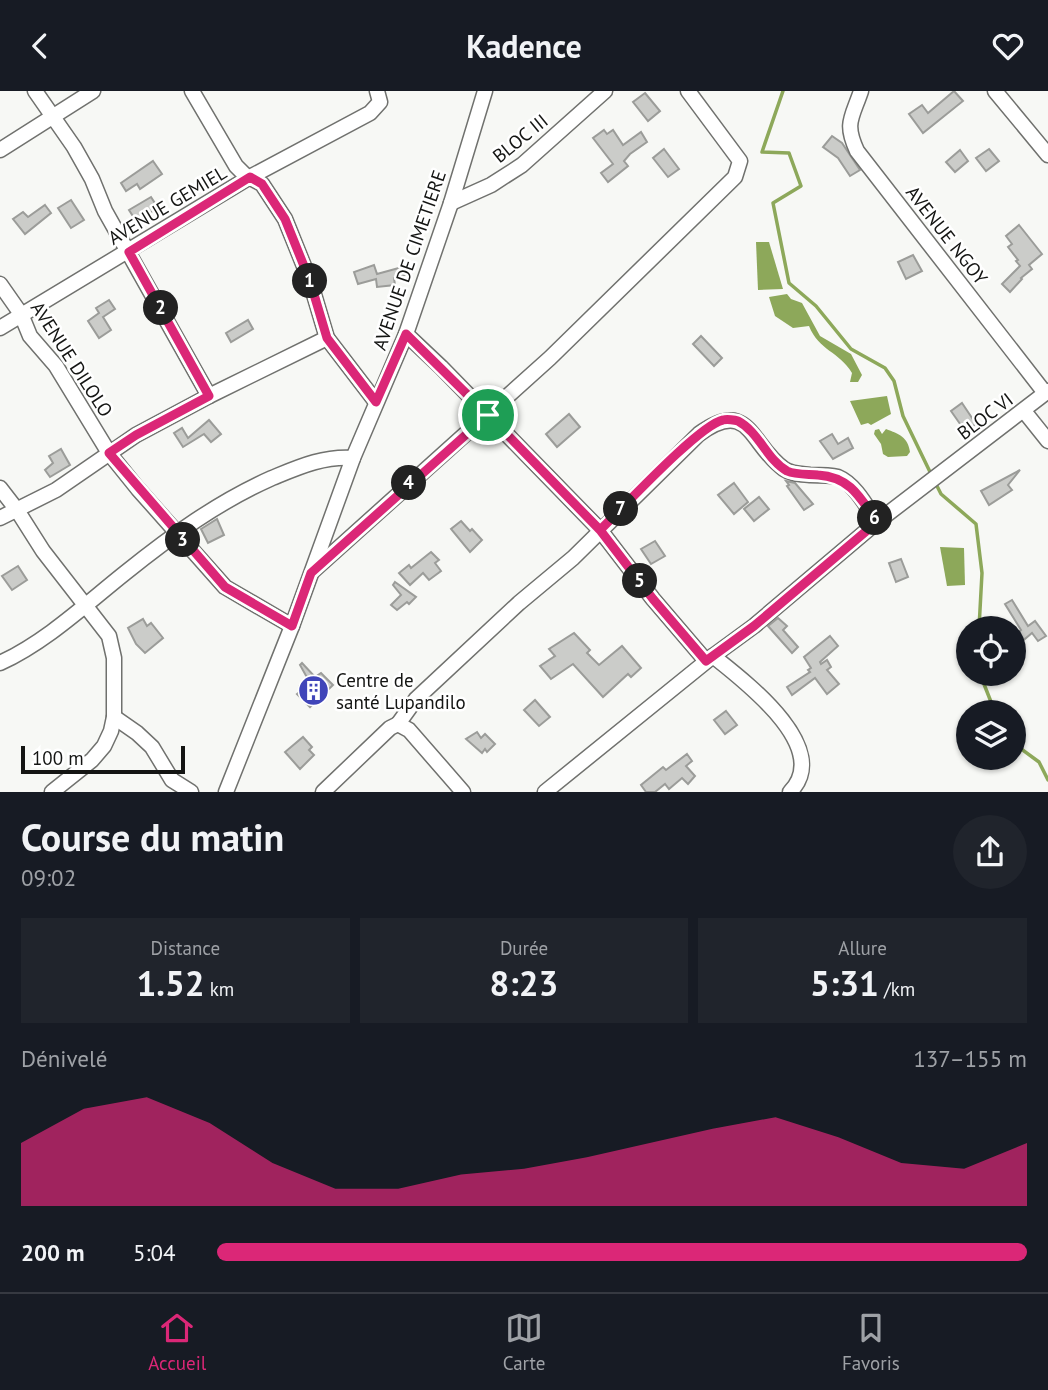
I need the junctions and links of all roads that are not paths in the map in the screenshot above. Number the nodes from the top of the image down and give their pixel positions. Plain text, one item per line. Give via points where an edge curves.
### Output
1 (35, 91) edge
2 (93, 91) edge
3 (192, 91) edge
4 (377, 91) edge
5 (485, 91) edge
6 (605, 91) edge
7 (688, 91) edge
8 (861, 91) edge
9 (995, 91) edge
10 (52, 118) junction
11 (0, 151) edge
12 (1048, 155) edge
13 (250, 177) junction
14 (451, 204) junction
15 (129, 252) junction
16 (0, 284) edge
17 (20, 314) junction
18 (0, 328) edge
19 (406, 334) junction
20 (327, 338) junction
21 (1047, 392) edge
22 (209, 396) junction
23 (376, 402) junction
24 (1024, 411) junction
25 (488, 415) junction
26 (1048, 441) edge
27 (109, 453) junction
28 (353, 458) junction
29 (0, 488) edge
30 (17, 510) junction
31 (0, 517) edge
32 (877, 522) junction
33 (600, 530) junction
34 (177, 533) junction
35 (311, 573) junction
36 (84, 607) junction
37 (292, 626) junction
38 (709, 658) junction
39 (0, 663) edge
40 (114, 717) junction
41 (398, 724) junction
42 (52, 792) edge
43 (191, 792) edge
44 (226, 792) edge
45 (323, 792) edge
46 (463, 792) edge
47 (545, 792) edge
48 (790, 792) edge

1 - 10 street
2 - 10 street
3 - 13 street via 236,166
4 - 13 street, AVENUE GEMIEL via 380,102 370,113
5 - 14 street, AVENUE DE CIMETIERE
6 - 14 street, BLOC III via 522,165
7 - 25 street via 740,161 735,177
8 - 21 street, AVENUE NGOY via 849,134 857,151
9 - 12 street
10 - 11 street
10 - 15 street via 74,147
13 - 15 street, AVENUE GEMIEL
13 - 20 street via 262,184 285,219
14 - 19 street, AVENUE DE CIMETIERE
15 - 17 street, AVENUE GEMIEL
15 - 22 street
16 - 17 street, AVENUE DILOLO
17 - 18 street, AVENUE GEMIEL
17 - 27 street, AVENUE DILOLO via 27,332 56,366
19 - 23 street, AVENUE DE CIMETIERE
19 - 25 street
20 - 22 street
20 - 23 street
21 - 24 street, BLOC VI
22 - 27 street
23 - 28 street, AVENUE DE CIMETIERE
24 - 26 street
24 - 32 street, BLOC VI
25 - 33 street
25 - 35 street
27 - 30 street via 56,490
27 - 34 street, AVENUE DILOLO
28 - 34 street via 301,465 244,491
28 - 35 street, AVENUE DE CIMETIERE
29 - 30 street
30 - 31 street
30 - 36 street
32 - 33 street via 863,500 838,477 791,473 737,420 723,420 699,434
32 - 38 street, BLOC VI
33 - 38 street via 653,599
33 - 41 street via 416,699
34 - 36 street
34 - 37 street, AVENUE DILOLO via 225,587
35 - 37 street, AVENUE DE CIMETIERE
36 - 39 street
36 - 40 street via 109,636 114,658
37 - 44 street, AVENUE DE CIMETIERE
38 - 47 street, BLOC VI
38 - 48 street via 765,699 796,740 802,763 799,783
40 - 42 street via 104,745 92,760
40 - 43 street via 138,733 172,780
41 - 45 street
41 - 46 street via 409,730

